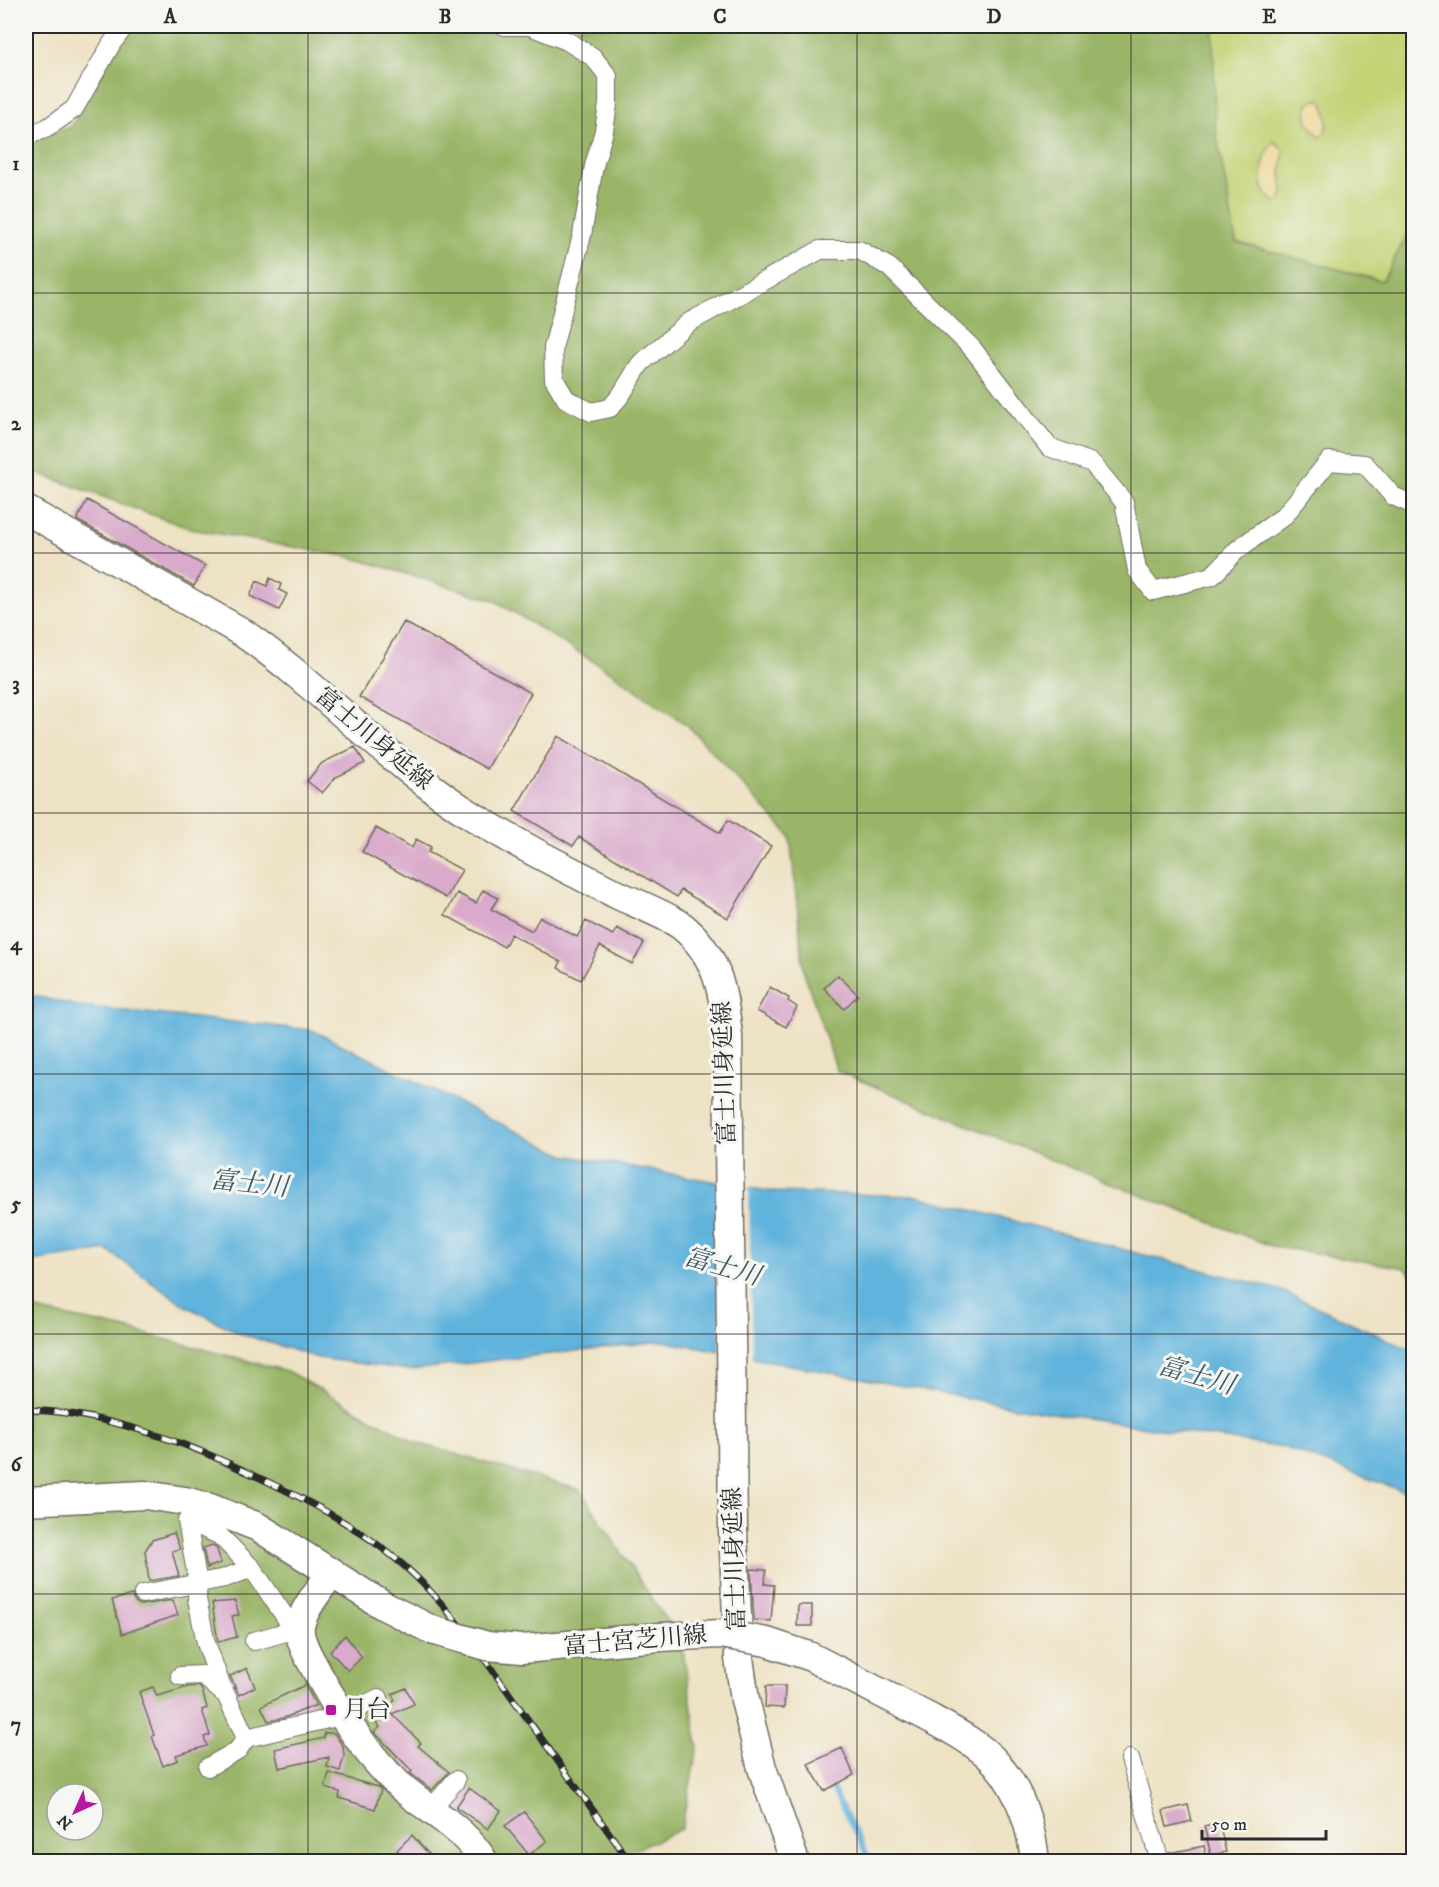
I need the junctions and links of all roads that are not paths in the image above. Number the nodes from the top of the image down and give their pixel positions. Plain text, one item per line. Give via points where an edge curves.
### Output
1 (125, 26) edge
2 (504, 26) edge
3 (26, 136) edge
4 (1413, 505) edge
5 (26, 510) edge
6 (26, 1501) edge
7 (252, 1568) junction
8 (332, 1572) junction
9 (198, 1584) junction
10 (143, 1594) dead end
11 (300, 1628) junction
12 (255, 1641) dead end
13 (180, 1676) dead end
14 (227, 1696) junction
15 (379, 1698) dead end
16 (341, 1716) junction
17 (246, 1738) junction
18 (1130, 1759) dead end
19 (208, 1767) dead end
20 (456, 1780) dead end
21 (431, 1809) junction
22 (484, 1862) edge
23 (795, 1862) edge
24 (1035, 1862) edge
25 (1160, 1862) edge

1 - 3 street via 74,109 47,128
2 - 4 street via 530,26 567,41 594,57 608,76 604,131 553,348 554,379 566,399 591,412 610,408 640,364 688,323 820,250 859,250 889,267 972,348 1049,447 1092,463 1124,502 1137,570 1153,591 1212,576 1238,549 1284,516 1329,461 1365,464 1393,496
5 - 23 main road, 富士川身延線 via 271,652 429,786 474,817 559,865 681,926 715,968 725,999 728,1036 733,1532 739,1658 762,1768
6 - 8 main road, 富士宮芝川線 via 145,1495 185,1502 258,1527
7 - 9 street
7 - 9 street via 219,1535 187,1521
7 - 11 street via 288,1621
8 - 11 main road via 309,1605
8 - 24 main road, 富士宮芝川線, bridge via 384,1606 432,1630 487,1646 522,1649 721,1634 767,1642 809,1656 960,1734 996,1763 1020,1800 1033,1838
9 - 10 street
9 - 14 street via 197,1599 206,1643
11 - 12 street
11 - 16 main road via 305,1650
13 - 14 street via 202,1675
14 - 17 street
15 - 16 street
16 - 17 street
16 - 21 main road via 377,1762
17 - 19 street via 238,1750
18 - 25 street
20 - 21 street
21 - 22 main road via 465,1835

